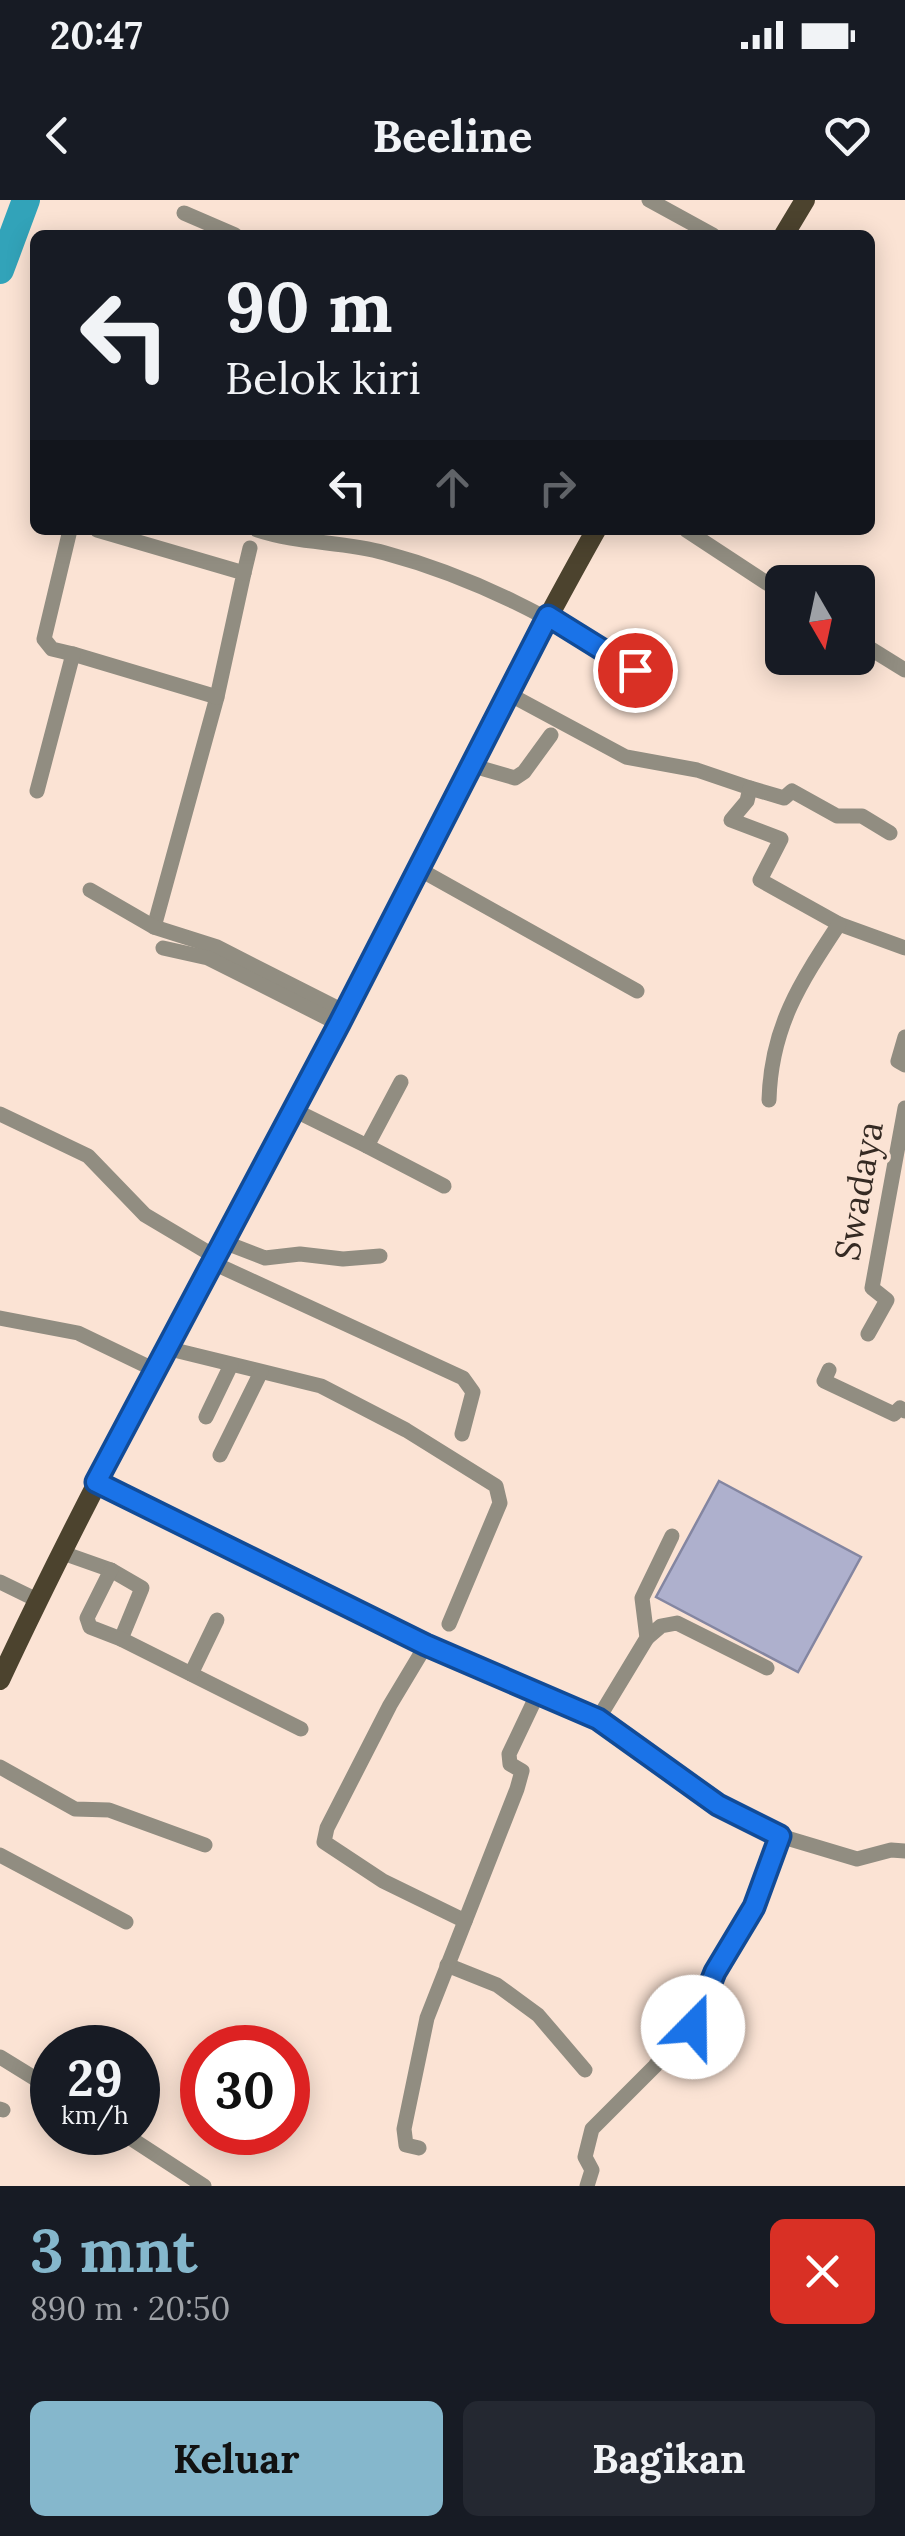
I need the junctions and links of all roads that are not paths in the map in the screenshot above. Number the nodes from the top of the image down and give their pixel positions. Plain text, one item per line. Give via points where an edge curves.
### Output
1 (649, 200) edge
2 (806, 200) edge
3 (184, 213) dead end
4 (224, 230) edge
5 (703, 230) edge
6 (787, 230) edge
7 (69, 535) edge
8 (114, 535) edge
9 (274, 535) edge
10 (593, 535) edge
11 (694, 535) edge
12 (250, 548) dead end
13 (244, 573) junction
14 (765, 582) edge
15 (548, 616) junction
16 (875, 651) edge
17 (73, 654) junction
18 (635, 670) dead end
19 (905, 670) edge
20 (507, 693) junction
21 (216, 697) junction
22 (551, 735) dead end
23 (470, 764) junction
24 (750, 788) junction
25 (38, 791) dead end
26 (890, 833) dead end
27 (416, 868) junction
28 (90, 890) dead end
29 (839, 924) junction
30 (154, 927) junction
31 (164, 948) dead end
32 (905, 948) edge
33 (637, 991) dead end
34 (342, 1018) junction
35 (905, 1037) edge
36 (905, 1066) edge
37 (401, 1082) dead end
38 (769, 1100) dead end
39 (905, 1108) edge
40 (294, 1110) junction
41 (0, 1114) edge
42 (367, 1146) junction
43 (902, 1148) edge
44 (444, 1186) dead end
45 (215, 1253) junction
46 (380, 1256) dead end
47 (0, 1318) edge
48 (868, 1334) dead end
49 (166, 1348) junction
50 (230, 1365) junction
51 (155, 1370) junction
52 (830, 1370) dead end
53 (261, 1372) junction
54 (905, 1411) edge
55 (206, 1417) dead end
56 (462, 1434) dead end
57 (220, 1454) dead end
58 (96, 1482) junction
59 (672, 1536) dead end
60 (60, 1552) junction
61 (110, 1570) junction
62 (0, 1582) edge
63 (37, 1600) junction
64 (217, 1620) dead end
65 (449, 1624) dead end
66 (121, 1638) junction
67 (647, 1638) junction
68 (426, 1645) junction
69 (768, 1668) dead end
70 (191, 1674) junction
71 (0, 1680) edge
72 (538, 1693) junction
73 (598, 1719) junction
74 (300, 1729) dead end
75 (0, 1766) edge
76 (780, 1836) junction
77 (204, 1845) dead end
78 (905, 1851) edge
79 (0, 1855) edge
80 (465, 1921) junction
81 (126, 1922) dead end
82 (447, 1965) junction
83 (0, 2058) edge
84 (585, 2070) dead end
85 (30, 2076) edge
86 (418, 2148) dead end
87 (156, 2155) edge
88 (204, 2186) edge
89 (587, 2186) edge

1 - 5 street
2 - 6 main road
3 - 4 street
7 - 17 street via 44,639 52,649
8 - 13 street
9 - 15 street via 385,552 483,585
10 - 15 main road
11 - 14 street
12 - 13 street
13 - 21 street
15 - 18 street
15 - 20 main road
16 - 19 street
17 - 21 street
17 - 25 street
20 - 23 main road
20 - 24 street via 626,756
21 - 30 street
22 - 23 street via 515,778
23 - 27 main road
24 - 26 street via 784,798 792,791 837,816 862,816
24 - 29 street via 732,820 781,839 760,880
27 - 33 street
27 - 34 main road
28 - 30 street
29 - 32 street
29 - 38 street via 794,991 770,1066
30 - 34 street via 217,947
31 - 34 street via 208,958
34 - 40 main road
35 - 36 street via 898,1061
37 - 42 street
39 - 43 street, Swadaya
40 - 42 street
40 - 45 main road
41 - 45 street via 88,1156 144,1215
42 - 44 street
43 - 48 street, Swadaya via 872,1288 887,1300
45 - 46 street
45 - 49 main road
45 - 56 street via 463,1378 473,1392
47 - 51 street via 78,1333
49 - 50 street
49 - 51 main road
50 - 53 street
50 - 55 street
51 - 58 main road
52 - 54 street via 824,1381 894,1414
53 - 57 street
53 - 65 street via 336,1393 499,1490 498,1508
58 - 60 main road
58 - 68 street
59 - 67 street via 642,1598
60 - 61 street
60 - 63 main road
61 - 66 street via 143,1591
61 - 66 street via 87,1621
62 - 63 street
63 - 71 main road
64 - 70 street
66 - 70 street
67 - 69 street via 677,1623
67 - 73 street
68 - 72 street
68 - 80 street via 324,1842 383,1882
70 - 74 street
72 - 73 street
72 - 80 street via 509,1754 522,1774
73 - 76 street via 718,1805
75 - 77 street via 75,1809 109,1810
76 - 78 street via 857,1859
76 - 89 street via 754,1907 715,1972 693,2027 592,2129 584,2157 592,2170
79 - 81 street
80 - 82 street
82 - 84 street via 497,1986 538,2015
82 - 86 street via 406,2108 406,2145
83 - 85 street
87 - 88 street

